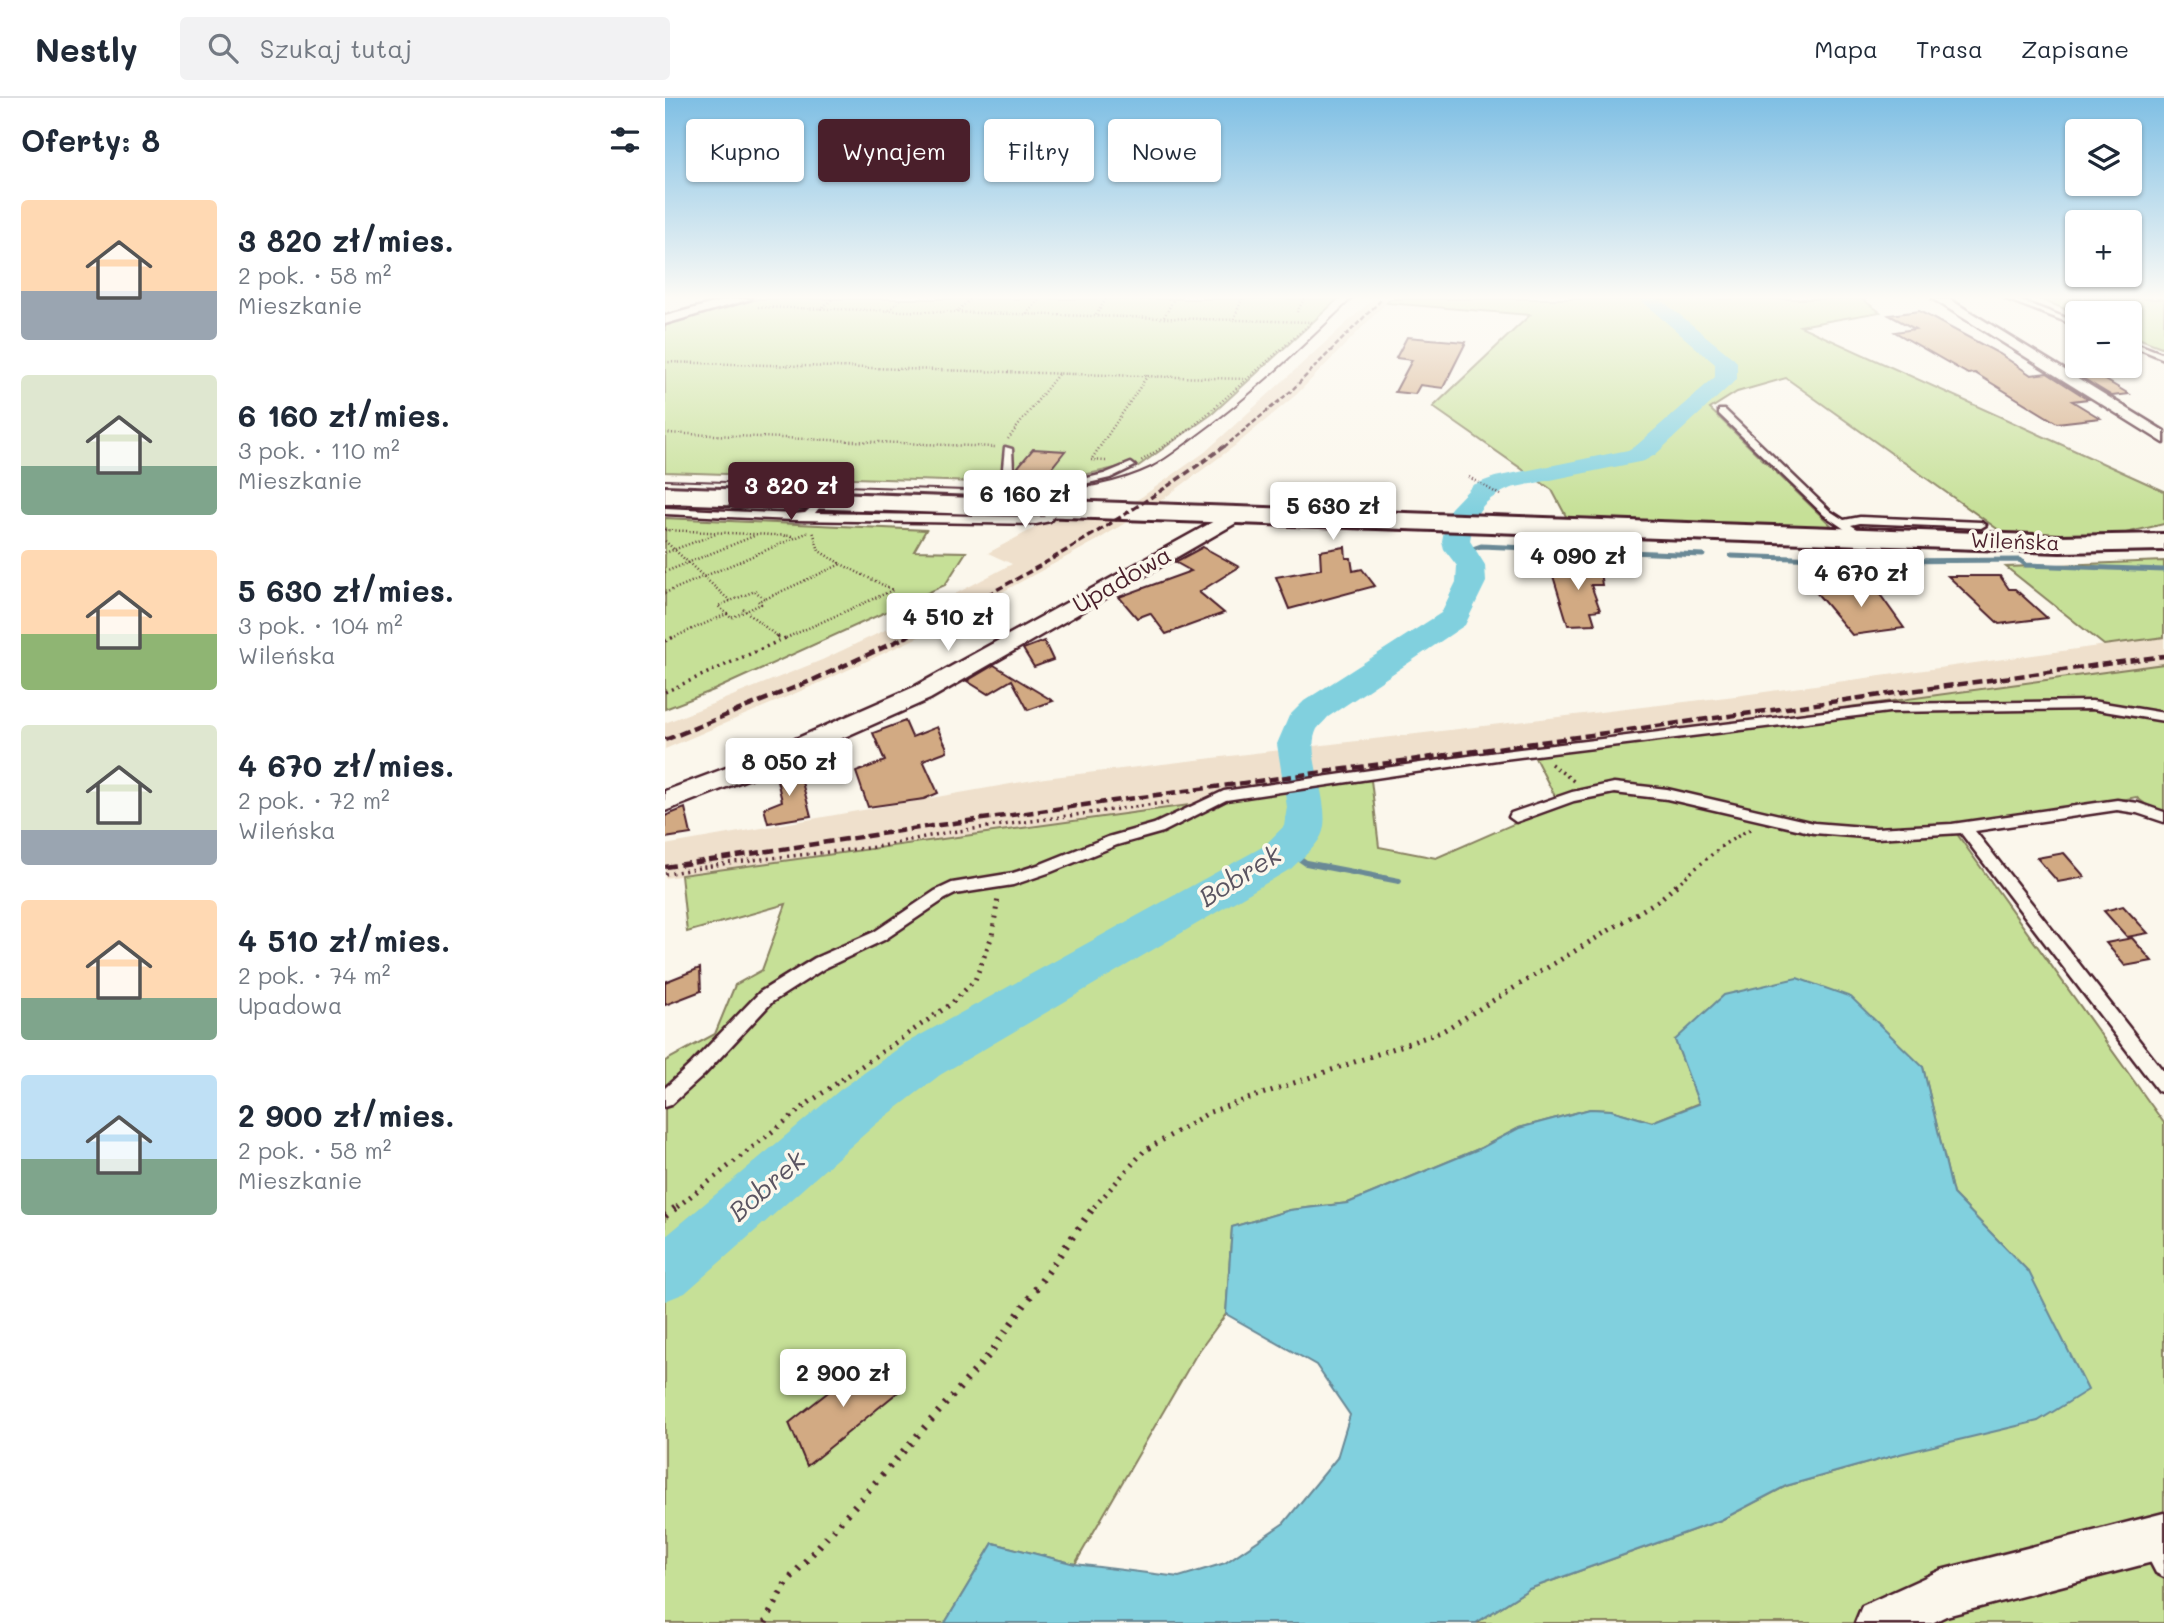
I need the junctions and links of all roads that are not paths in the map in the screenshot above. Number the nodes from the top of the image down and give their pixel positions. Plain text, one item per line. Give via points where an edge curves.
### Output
1 (2053, 370) edge
2 (1722, 412) dead end
3 (2164, 439) edge
4 (1008, 449) road end
5 (1133, 465) road end
6 (665, 495) edge
7 (1063, 496) junction
8 (818, 510) junction
9 (665, 511) edge
10 (1236, 515) junction
11 (1982, 525) dead end
12 (1851, 530) junction
13 (2164, 542) edge
14 (2164, 717) edge
15 (665, 801) edge
16 (1516, 817) dead end
17 (2164, 817) edge
18 (1964, 827) junction
19 (2164, 1085) edge
20 (665, 1099) edge
21 (2160, 1547) edge
22 (1879, 1623) edge

1 - 3 street
2 - 12 lane via 1827,513
4 - 7 lane via 1010,472 1066,480
5 - 7 lane
6 - 8 street, Wileńska
7 - 8 street, Wileńska
7 - 10 street, Wileńska
8 - 9 lane
10 - 12 street, Wileńska
10 - 15 street, Upadowa via 922,693 772,760
11 - 12 lane via 1860,520
12 - 13 street, Wileńska via 2060,544
14 - 20 lane via 2092,705 1889,708 1539,750 1224,796 1158,828 1013,879 952,888 879,936 820,962 766,997
16 - 18 lane via 1614,788 1643,789 1814,828 1876,834
17 - 18 lane via 2117,805
18 - 19 lane
21 - 22 street via 1941,1594

